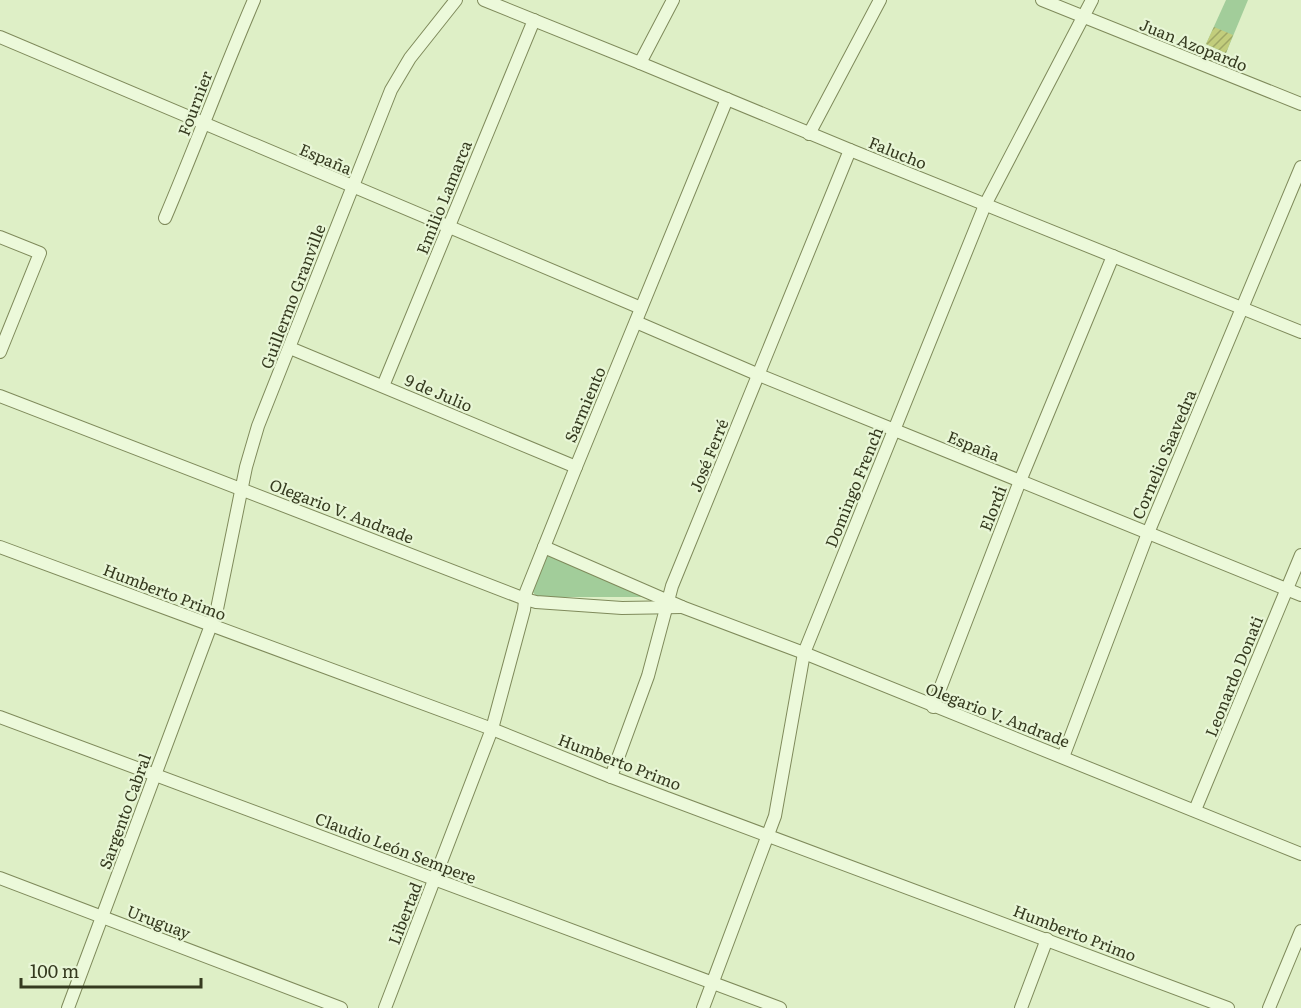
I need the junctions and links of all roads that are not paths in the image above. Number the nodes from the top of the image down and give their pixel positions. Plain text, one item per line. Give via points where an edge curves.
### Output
1 (254, 0) edge
2 (456, 0) edge
3 (484, 0) edge
4 (673, 0) edge
5 (880, 0) edge
6 (1042, 0) edge
7 (1092, 0) edge
8 (1084, 17) junction
9 (534, 20) junction
10 (0, 37) edge
11 (640, 63) junction
12 (727, 99) junction
13 (1301, 104) edge
14 (205, 124) junction
15 (809, 134) junction
16 (850, 150) junction
17 (1301, 167) edge
18 (353, 187) junction
19 (985, 204) junction
20 (165, 218) dead end
21 (448, 226) junction
22 (0, 237) edge
23 (1113, 255) junction
24 (1243, 307) junction
25 (640, 308) junction
26 (636, 322) junction
27 (1301, 332) edge
28 (290, 348) junction
29 (0, 352) edge
30 (759, 375) junction
31 (384, 386) junction
32 (0, 396) edge
33 (894, 430) junction
34 (576, 467) junction
35 (1020, 481) junction
36 (242, 489) junction
37 (1148, 533) junction
38 (544, 546) junction
39 (0, 547) edge
40 (1301, 555) edge
41 (1287, 589) junction
42 (1301, 595) edge
43 (525, 599) junction
44 (666, 605) junction
45 (212, 626) junction
46 (804, 653) junction
47 (933, 707) junction
48 (0, 717) edge
49 (492, 729) junction
50 (1063, 758) junction
51 (155, 774) junction
52 (611, 777) junction
53 (1196, 810) junction
54 (769, 836) junction
55 (1301, 854) edge
56 (0, 878) edge
57 (435, 879) junction
58 (103, 917) junction
59 (1301, 931) edge
60 (1047, 939) junction
61 (712, 982) junction
62 (68, 1008) edge
63 (340, 1008) edge
64 (385, 1008) edge
65 (703, 1008) edge
66 (780, 1008) edge
67 (1021, 1008) edge
68 (1228, 1008) edge
69 (1269, 1008) edge

1 - 14 street, Fournier
2 - 18 street, Guillermo Granville via 400,73
3 - 9 street, Falucho
4 - 11 street
5 - 15 street
6 - 8 street, Juan Azopardo
7 - 8 street, Domingo French
8 - 13 street, Juan Azopardo
8 - 19 street, Domingo French
9 - 11 street, Falucho
9 - 21 street, Emilio Lamarca
10 - 14 street, España
11 - 12 street, Falucho
12 - 15 street, Falucho
12 - 25 street, Sarmiento
14 - 18 street, España
14 - 20 street, Fournier
15 - 16 street, Falucho
16 - 19 street, Falucho
16 - 30 street, José Ferré
17 - 24 street, Cornelio Saavedra
18 - 21 street, España
18 - 28 street, Guillermo Granville
19 - 23 street, Falucho
19 - 33 street, Domingo French
21 - 25 street, España
21 - 31 street, Emilio Lamarca
22 - 29 street via 40,253
23 - 24 street, Falucho
23 - 35 street, Elordi
24 - 27 street, Falucho
24 - 37 street, Cornelio Saavedra
25 - 26 street, Sarmiento
26 - 30 street, España
26 - 34 street, Sarmiento
28 - 31 street, 9 de Julio
28 - 36 street, Guillermo Granville via 251,447
30 - 33 street, España
30 - 44 street, José Ferré
31 - 34 street, 9 de Julio
32 - 36 street, Olegario V. Andrade
33 - 35 street, España
33 - 46 street, Domingo French
34 - 38 street, Sarmiento
35 - 37 street, España
35 - 47 street, Elordi
36 - 43 street, Olegario V. Andrade
36 - 45 street, Guillermo Granville
37 - 41 street, España
37 - 50 street, Cornelio Saavedra
38 - 43 street, Sarmiento
38 - 44 street, Olegario V. Andrade
39 - 45 street, Humberto Primo
40 - 41 street, Leonardo Donati
41 - 42 street, España
41 - 53 street, Leonardo Donati
43 - 44 street, Olegario V. Andrade via 611,608
43 - 49 street, Sarmiento
44 - 46 street, Olegario V. Andrade
44 - 52 street, José Ferré via 648,676
45 - 49 street, Humberto Primo
45 - 51 street, Sargento Cabral
46 - 47 street, Olegario V. Andrade
46 - 54 street, Domingo French
47 - 50 street, Olegario V. Andrade
48 - 51 street, Claudio León Sempere
49 - 52 street, Humberto Primo
49 - 57 street, Libertad
50 - 53 street, Olegario V. Andrade
51 - 57 street, Claudio León Sempere
51 - 58 street, Sargento Cabral
52 - 54 street, Humberto Primo
53 - 55 street, Olegario V. Andrade
54 - 60 street, Humberto Primo
54 - 61 street, Domingo French
56 - 58 street, Uruguay
57 - 61 street, Claudio León Sempere
57 - 64 street, Libertad
58 - 62 street, Sargento Cabral
58 - 63 street, Uruguay
59 - 69 street
60 - 67 street
60 - 68 street, Humberto Primo
61 - 65 street, Domingo French
61 - 66 street, Claudio León Sempere

